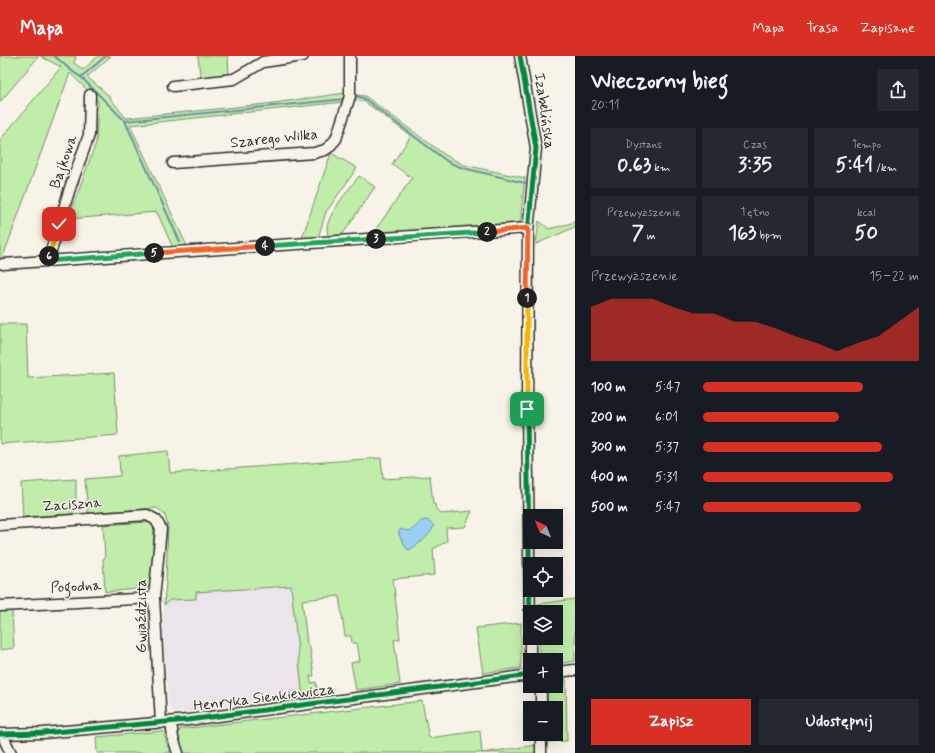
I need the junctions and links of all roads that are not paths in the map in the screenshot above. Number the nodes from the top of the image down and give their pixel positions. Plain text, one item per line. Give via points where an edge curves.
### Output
1 (302, 56) edge
2 (350, 56) edge
3 (520, 56) edge
4 (173, 86) dead end
5 (90, 95) dead end
6 (173, 163) dead end
7 (528, 228) junction
8 (48, 261) junction
9 (3, 264) dead end
10 (147, 515) joint
11 (0, 524) edge
12 (154, 598) junction
13 (530, 605) edge
14 (0, 606) edge
15 (575, 670) edge
16 (563, 671) edge
17 (523, 676) edge
18 (166, 723) junction
19 (2, 734) edge
20 (541, 741) edge
21 (11, 753) edge
22 (178, 753) edge
23 (541, 753) edge

1 - 4 street via 263,62 234,79
2 - 6 street, Szarego Wilka via 350,96 336,139 330,147 314,153
3 - 7 street, Izabelińska via 536,148
5 - 8 street, Bajkowa via 90,135 70,188
7 - 8 street
7 - 13 street, Izabelińska
8 - 9 street
10 - 11 street, Zaciszna
10 - 12 street, Gwiaździsta via 156,520 161,529
12 - 14 street, Pogodna
12 - 18 street, Gwiaździsta
15 - 16 street
17 - 18 street, Henryka Sienkiewicza
18 - 19 street, Henryka Sienkiewicza
18 - 22 street, Gwiaździsta
19 - 21 street
20 - 23 street

